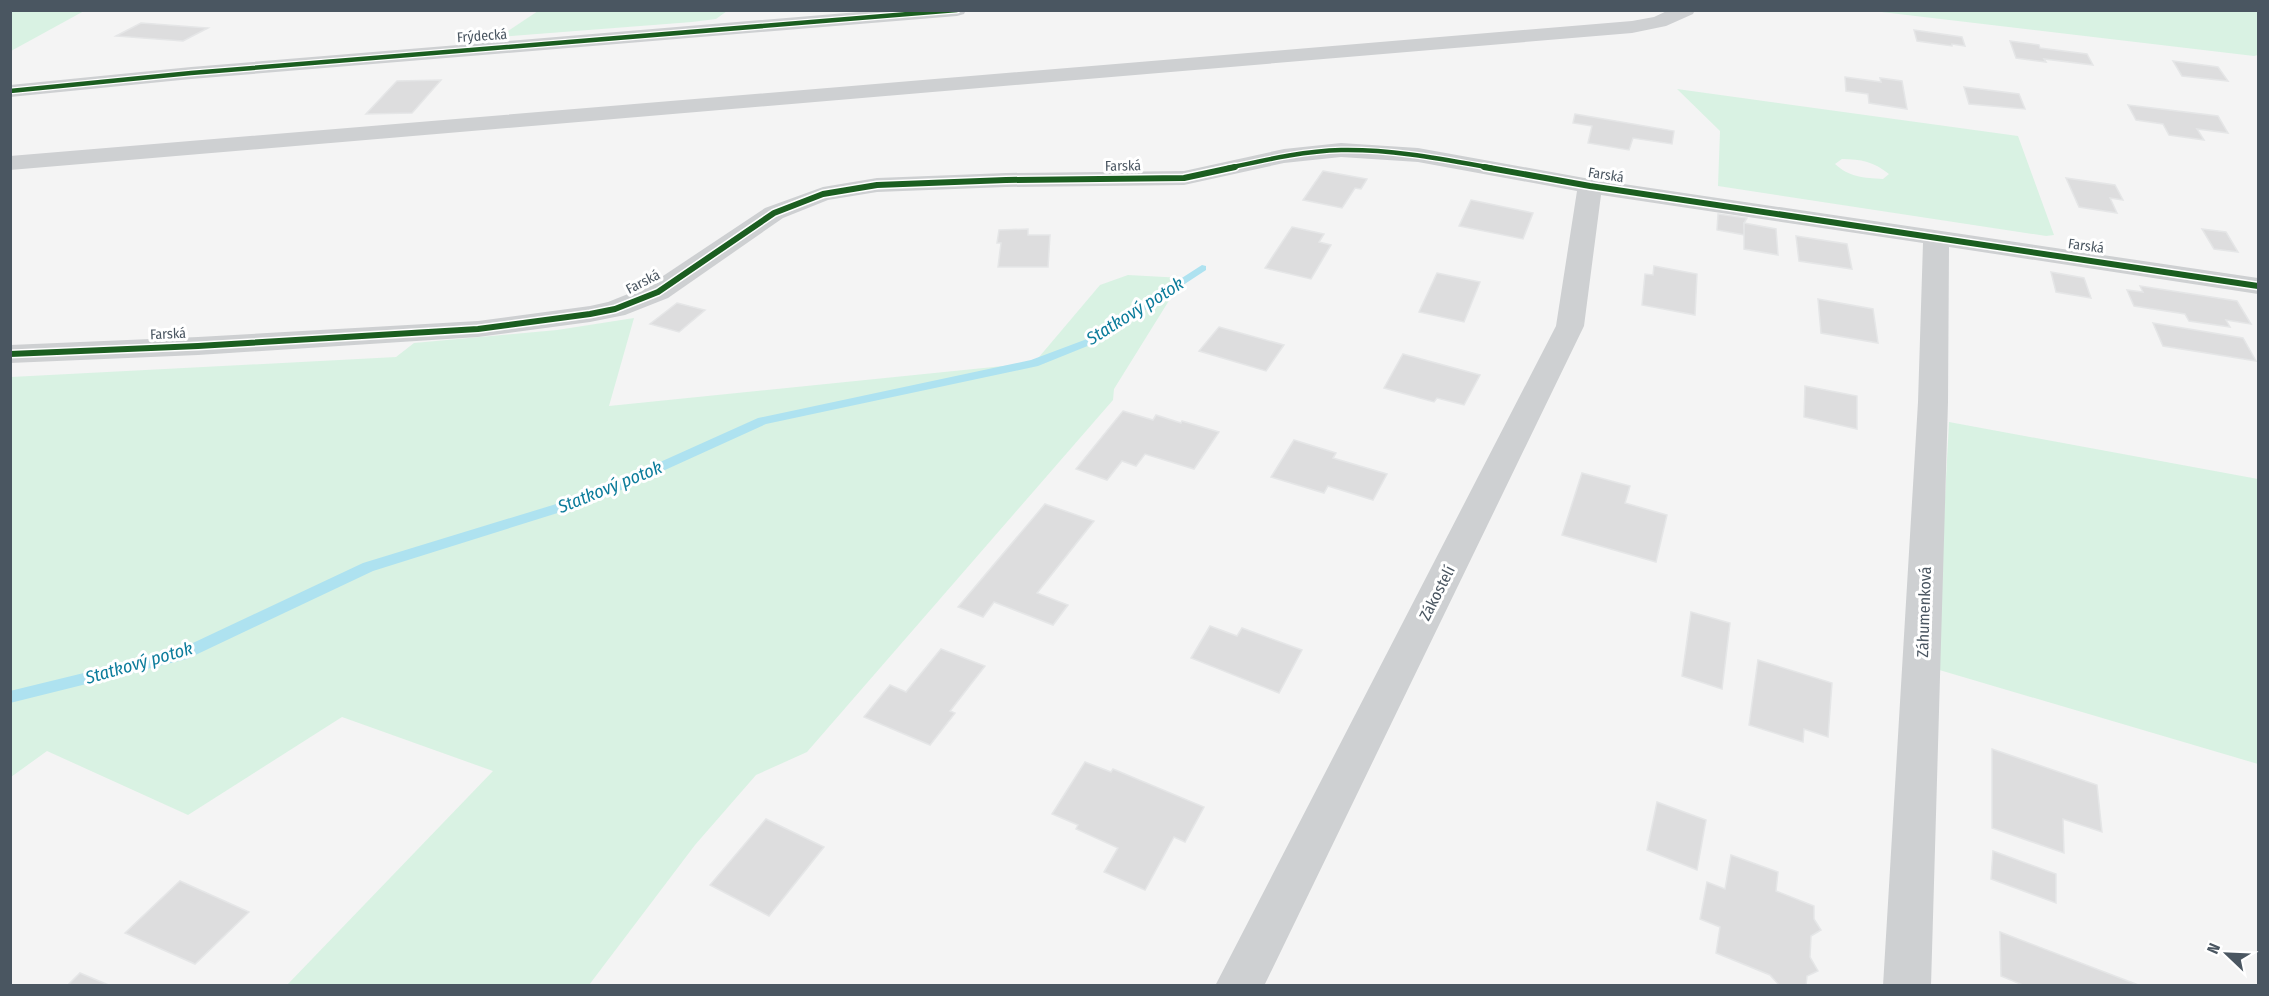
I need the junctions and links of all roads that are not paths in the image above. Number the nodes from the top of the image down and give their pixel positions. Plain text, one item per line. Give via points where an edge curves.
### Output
1 (957, 10) edge
2 (1686, 10) edge
3 (10, 91) edge
4 (10, 163) edge
5 (1590, 186) junction
6 (1936, 238) junction
7 (2259, 286) edge
8 (10, 354) edge
9 (1239, 986) edge
10 (1907, 986) edge

1 - 3 street, Frýdecká
2 - 4 street via 1659,22 1632,27
5 - 6 street, Farská
5 - 8 street, Farská via 1418,155 1365,150 1284,156 1184,178 877,184 790,205 658,292 590,315 478,329
5 - 9 street, Zákostelí via 1570,326
6 - 7 street, Farská
6 - 10 street, Záhumenková via 1933,414

